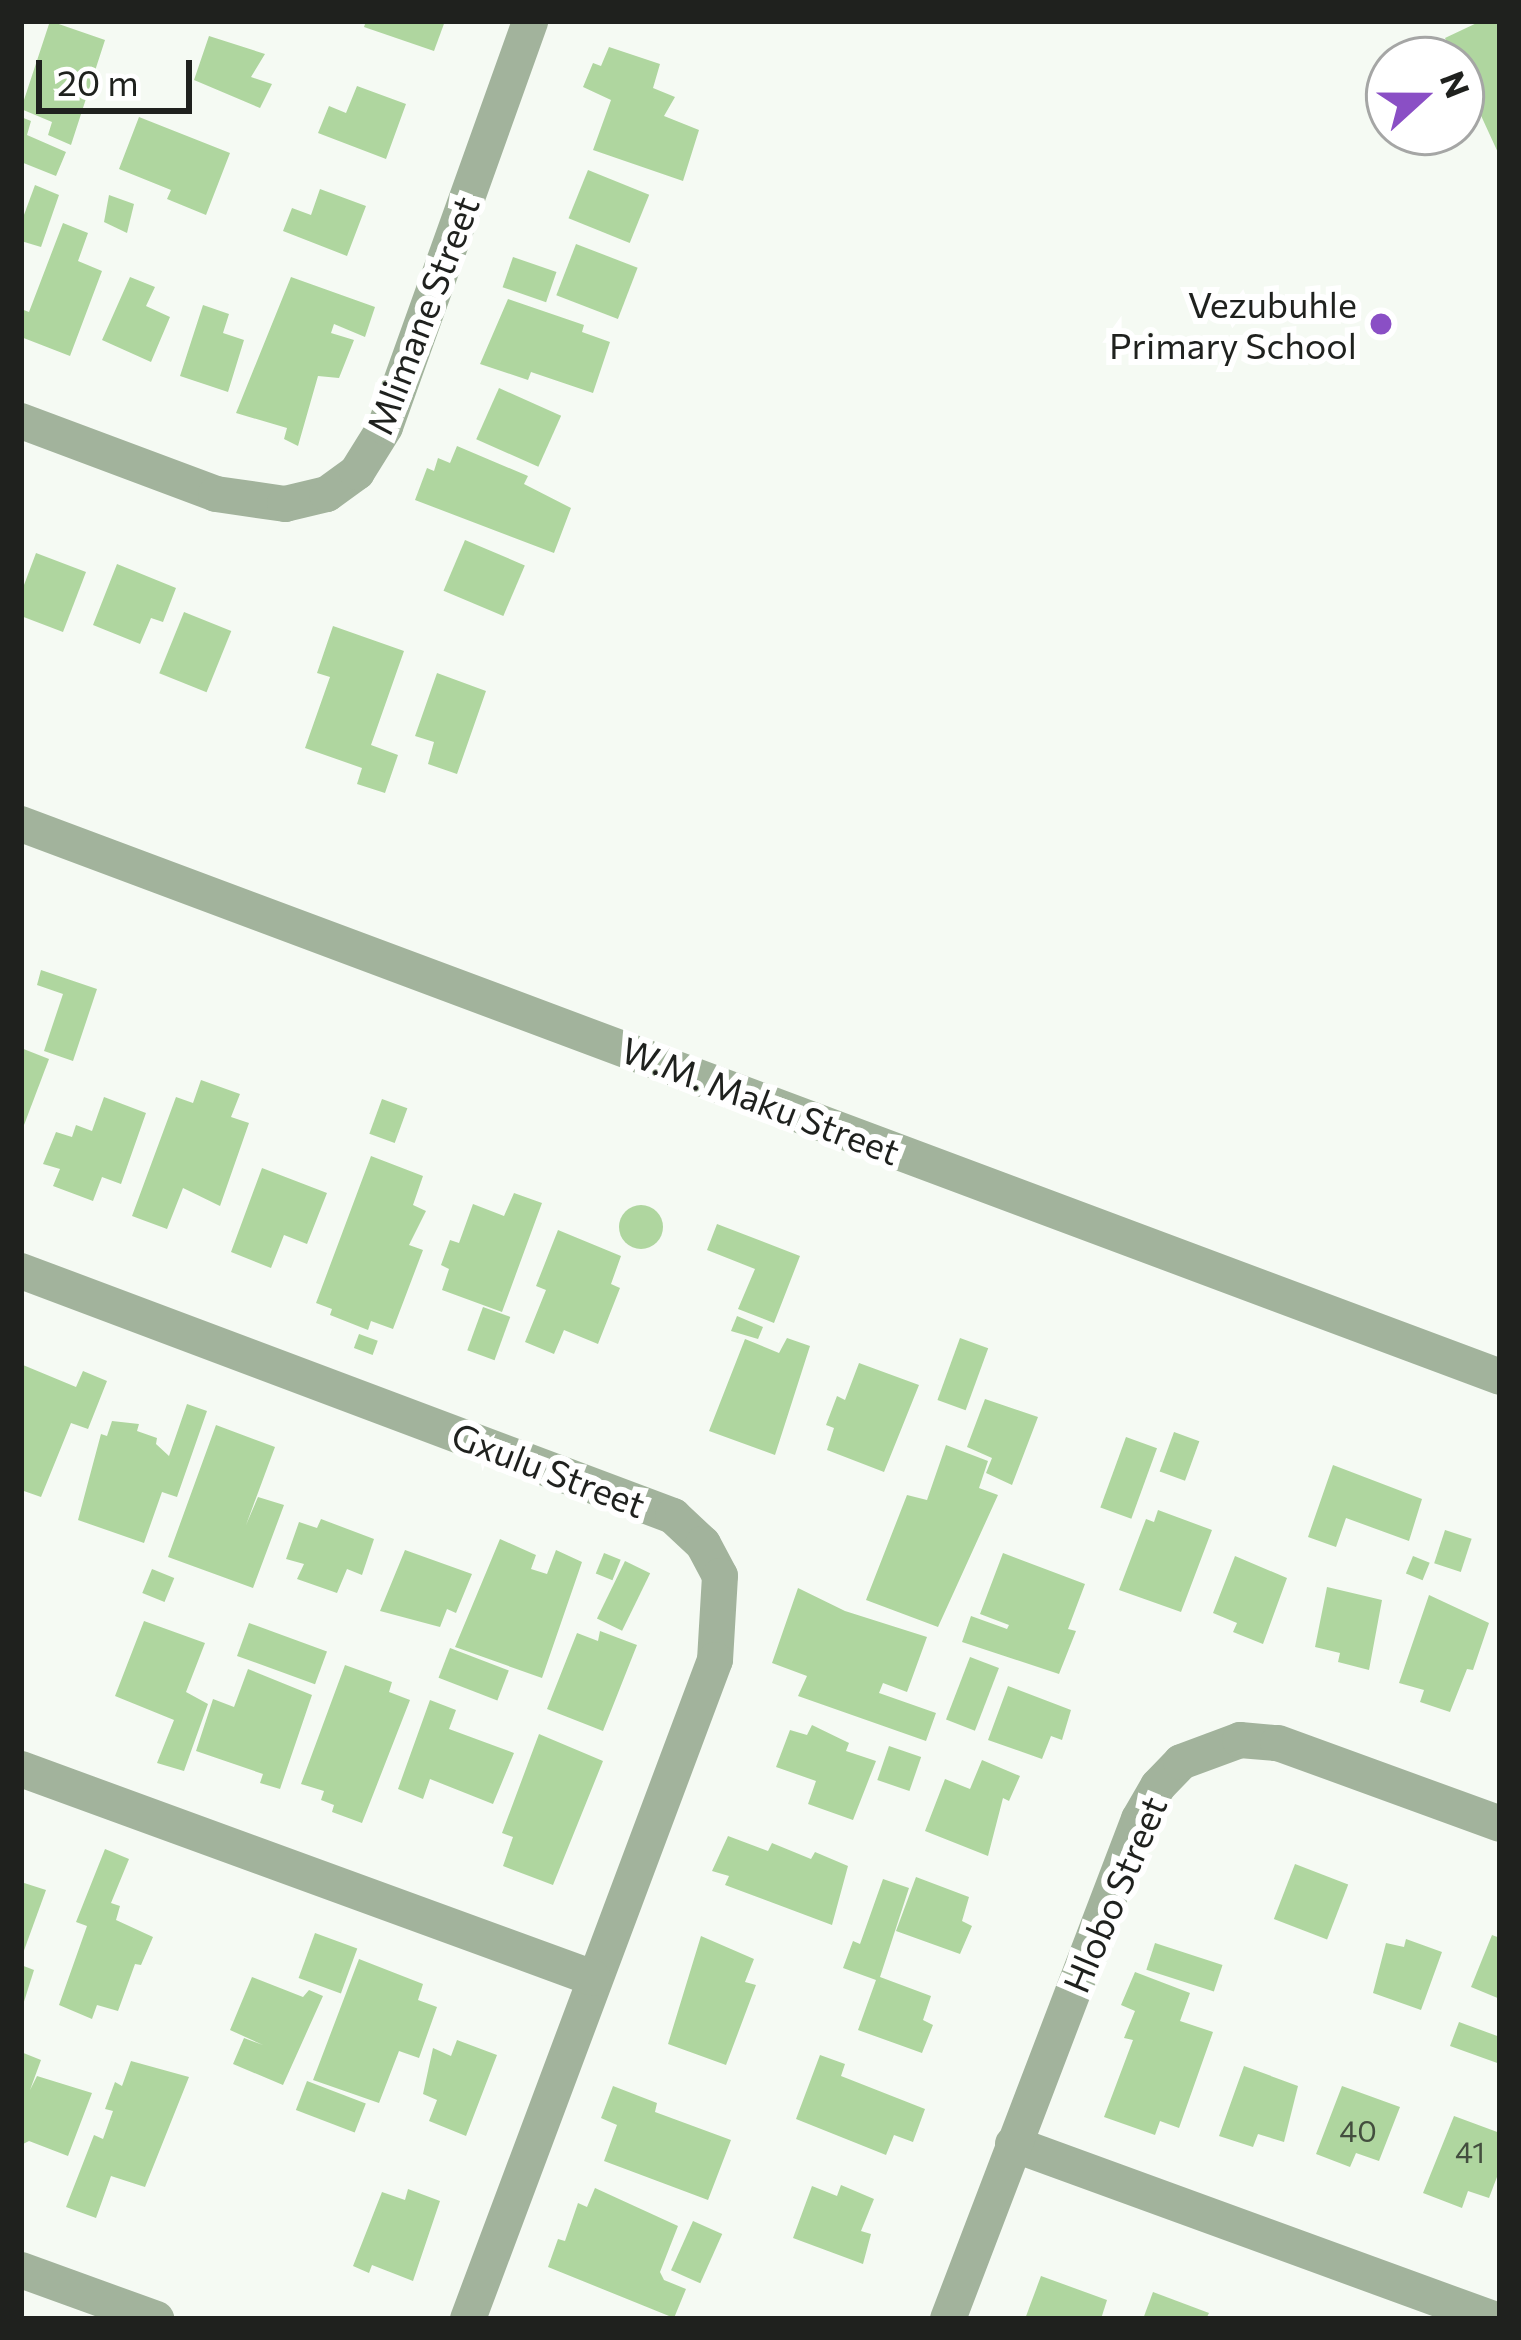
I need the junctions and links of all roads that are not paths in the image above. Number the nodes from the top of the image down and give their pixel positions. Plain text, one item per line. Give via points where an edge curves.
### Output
1 (530, 21) edge
2 (21, 421) edge
3 (21, 824) edge
4 (21, 1271) edge
5 (1500, 1377) edge
6 (21, 1769) edge
7 (1500, 1824) edge
8 (592, 1978) junction
9 (1013, 2144) junction
10 (21, 2270) edge
11 (156, 2319) edge
12 (468, 2319) edge
13 (948, 2319) edge
14 (1493, 2319) edge

1 - 2 street, Mlimane Street via 385,427 357,472 327,494 285,504 216,494
3 - 5 street, W.M. Maku Street
4 - 8 street, Gxulu Street via 674,1516 703,1544 720,1576 716,1660
6 - 8 street
7 - 9 street, Hlobo Street via 1278,1743 1240,1740 1181,1762 1139,1819
8 - 12 street, Gxulu Street
9 - 13 street, Hlobo Street
9 - 14 street
10 - 11 street

